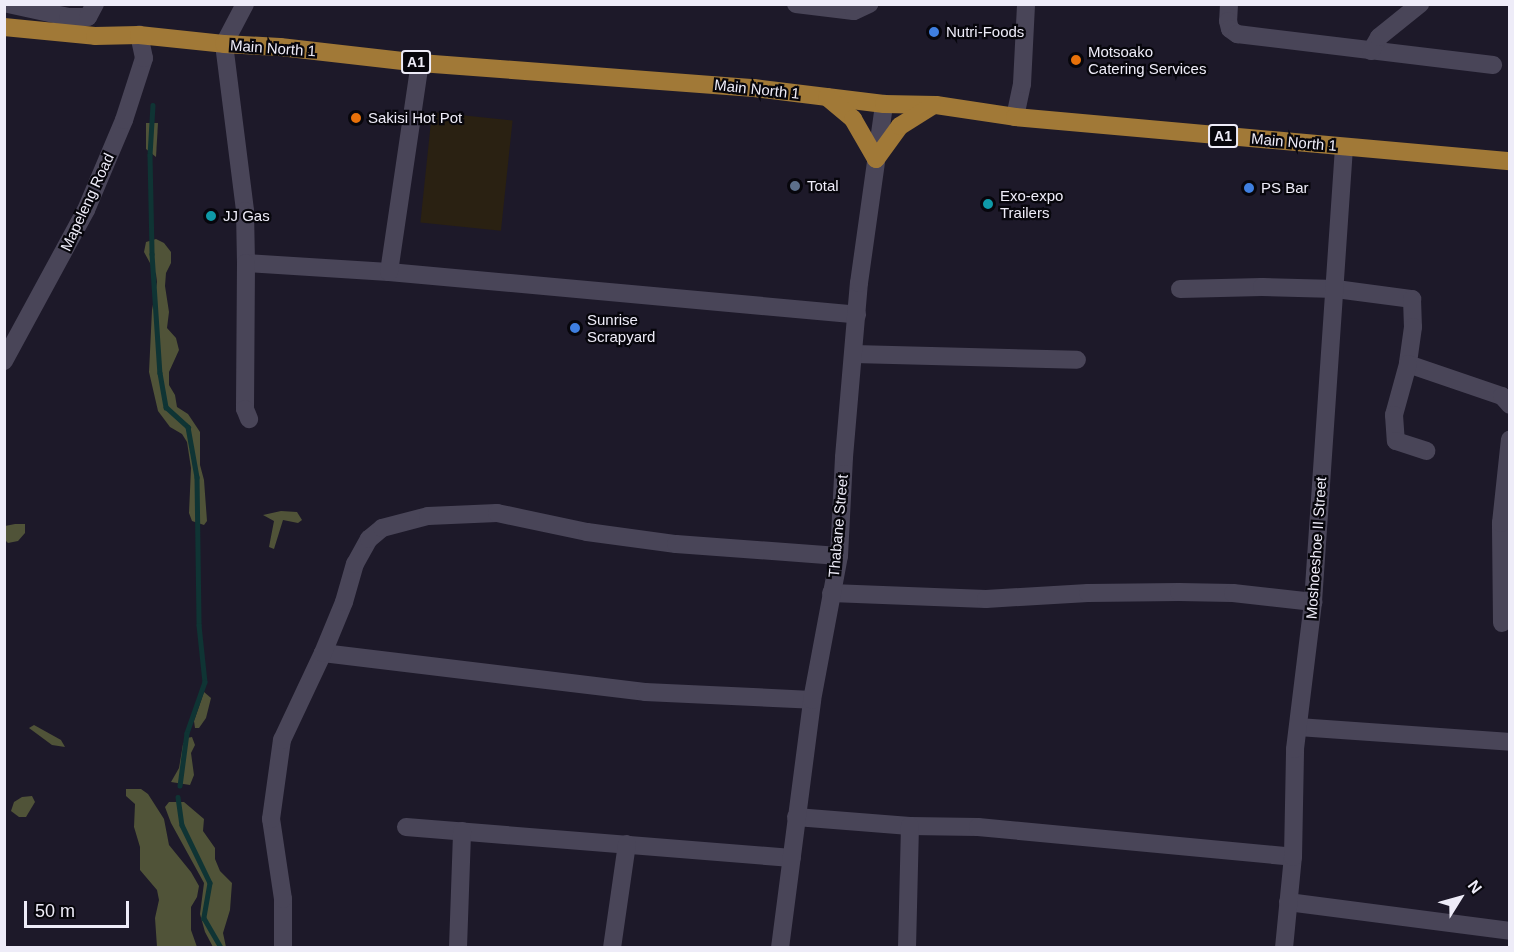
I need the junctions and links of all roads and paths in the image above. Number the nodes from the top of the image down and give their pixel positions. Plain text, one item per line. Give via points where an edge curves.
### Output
1 (8, 4) edge
2 (95, 4) edge
3 (245, 4) edge
4 (796, 4) edge
5 (869, 4) edge
6 (1026, 4) edge
7 (1229, 4) edge
8 (1420, 4) edge
9 (4, 27) edge
10 (139, 35) junction
11 (224, 44) junction
12 (1371, 51) junction
13 (420, 63) junction
14 (1493, 65) dead end
15 (827, 97) junction
16 (884, 104) junction
17 (936, 105) junction
18 (1015, 117) junction
19 (1344, 147) junction
20 (876, 159) junction
21 (1509, 161) edge
22 (246, 263) junction
23 (389, 272) junction
24 (1180, 289) dead end
25 (1335, 290) junction
26 (857, 315) junction
27 (854, 354) junction
28 (1077, 360) dead end
29 (4, 361) edge
30 (1408, 364) junction
31 (1509, 405) edge
32 (249, 419) dead end
33 (1509, 439) edge
34 (1426, 451) dead end
35 (838, 556) junction
36 (831, 593) junction
37 (1313, 602) junction
38 (1502, 623) dead end
39 (323, 653) junction
40 (812, 700) junction
41 (1298, 727) junction
42 (1509, 742) edge
43 (796, 817) junction
44 (910, 826) junction
45 (406, 827) dead end
46 (462, 831) junction
47 (627, 844) junction
48 (1293, 857) junction
49 (792, 858) junction
50 (1288, 902) junction
51 (1509, 932) edge
52 (283, 948) edge
53 (458, 948) edge
54 (612, 948) edge
55 (780, 948) edge
56 (907, 948) edge
57 (1284, 948) edge

1 - 2 street via 68,17 88,17
3 - 11 street
4 - 5 street via 854,11
6 - 18 street via 1022,84
7 - 12 street via 1230,29 1237,34
8 - 12 street via 1379,37
9 - 10 main road, Main North 1 / A1 via 95,36
10 - 11 main road, Main North 1 / A1
10 - 29 street, Mapeleng Road via 144,58 124,120 86,210
11 - 13 main road, Main North 1 / A1
11 - 22 street via 244,211
12 - 14 street
13 - 15 main road, Main North 1 / A1 via 649,79
13 - 23 street
15 - 16 main road, Main North 1 / A1
15 - 20 main road via 853,119
16 - 17 main road, Main North 1 / A1
16 - 20 street, Thabane Street
17 - 18 main road, Main North 1 / A1
17 - 20 main road via 900,126
18 - 19 main road, Main North 1 / A1
19 - 21 main road, Main North 1 / A1
19 - 25 street, Moshoeshoe II Street
20 - 26 street, Thabane Street
22 - 23 street
22 - 32 street via 245,409
23 - 26 street
24 - 25 street
25 - 30 street via 1412,299
25 - 37 street, Moshoeshoe II Street
26 - 27 street, Thabane Street
27 - 28 street
27 - 35 street, Thabane Street
30 - 31 street via 1502,396
30 - 34 street via 1394,415 1396,441
33 - 38 street via 1501,523
35 - 36 street, Thabane Street
35 - 39 street via 676,544 587,532 498,513 428,516 391,523 369,539 355,564
36 - 37 street via 986,599 1088,592 1222,593
36 - 40 street, Thabane Street
37 - 41 street, Moshoeshoe II Street
39 - 40 street via 645,692
39 - 52 street via 282,740 271,819 283,899
40 - 43 street, Thabane Street
41 - 42 street
41 - 48 street, Moshoeshoe II Street
43 - 44 street
43 - 49 street, Thabane Street
44 - 48 street via 978,826
44 - 56 street
45 - 46 street
46 - 47 street
46 - 53 street
47 - 49 street
47 - 54 street
48 - 50 street, Moshoeshoe II Street
49 - 55 street, Thabane Street
50 - 51 street
50 - 57 street, Moshoeshoe II Street

